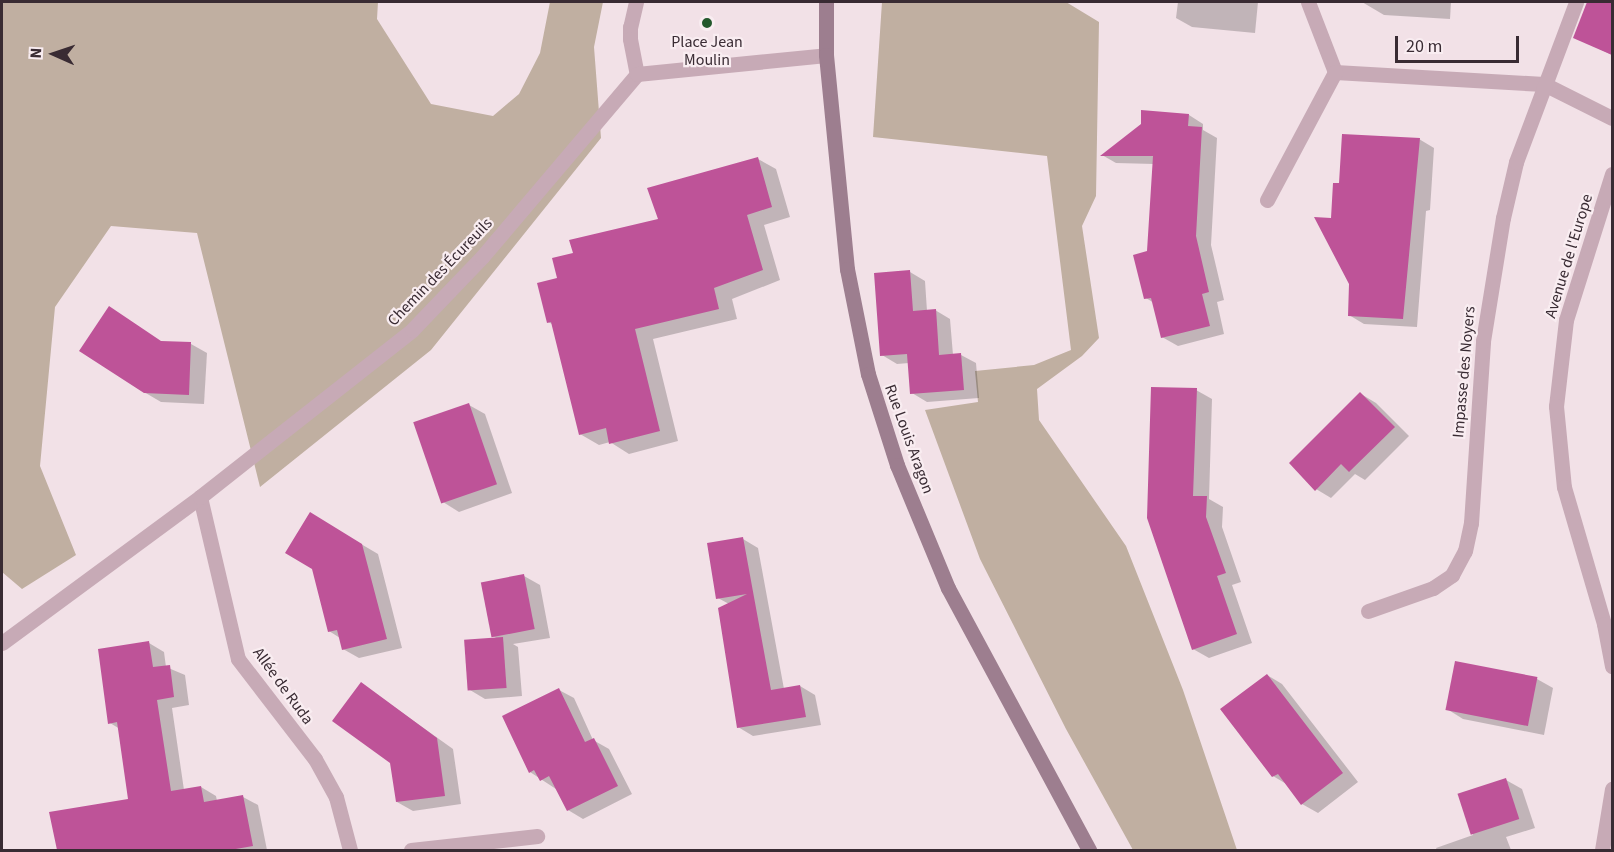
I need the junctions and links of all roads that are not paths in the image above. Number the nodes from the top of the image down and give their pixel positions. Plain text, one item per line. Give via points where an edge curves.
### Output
1 (636, 2) edge
2 (826, 2) edge
3 (1308, 2) edge
4 (1576, 2) edge
5 (826, 55) junction
6 (1335, 72) junction
7 (638, 74) junction
8 (1544, 84) junction
9 (1612, 118) edge
10 (1612, 174) edge
11 (1267, 200) dead end
12 (200, 497) junction
13 (1368, 611) dead end
14 (2, 643) edge
15 (1612, 666) edge
16 (1612, 789) edge
17 (537, 836) dead end
18 (350, 850) edge
19 (411, 850) edge
20 (1089, 850) edge
21 (1602, 850) edge

1 - 7 street via 630,39
2 - 5 street, Rue Louis Aragon
3 - 6 street
4 - 8 street, Impasse des Noyers
5 - 7 street
5 - 20 street, Rue Louis Aragon via 848,268 868,374 897,465 948,588
6 - 8 street
6 - 11 street
7 - 12 street, Chemin des Écureuils via 482,257 412,330
8 - 9 street
8 - 13 street, Impasse des Noyers via 1516,162 1490,286 1471,523 1465,552 1452,576 1433,588
10 - 15 street, Avenue de l'Europe via 1566,320 1556,406 1564,487 1604,624
12 - 14 street, Chemin des Écureuils
12 - 18 street, Allée de Ruda via 238,659 315,759 336,797
16 - 21 street
17 - 19 street

